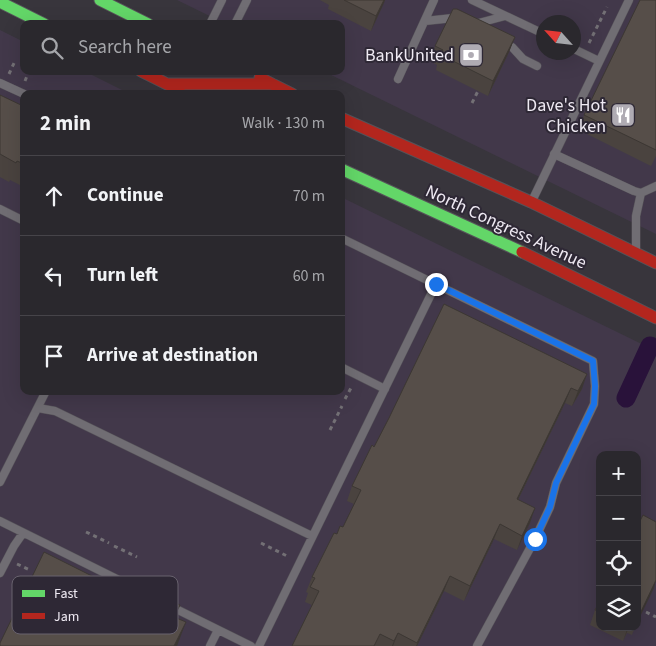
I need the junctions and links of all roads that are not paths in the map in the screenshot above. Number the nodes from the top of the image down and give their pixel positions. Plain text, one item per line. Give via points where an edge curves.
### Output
1 (100, 0) edge
2 (222, 0) edge
3 (247, 0) edge
4 (434, 0) edge
5 (472, 0) edge
6 (629, 0) edge
7 (0, 2) edge
8 (505, 16) junction
9 (36, 20) edge
10 (140, 20) edge
11 (212, 20) edge
12 (237, 20) edge
13 (425, 21) junction
14 (469, 26) junction
15 (477, 30) edge
16 (536, 30) edge
17 (512, 47) edge
18 (581, 52) edge
19 (599, 61) junction
20 (537, 66) dead end
21 (146, 75) edge
22 (253, 75) edge
23 (398, 79) dead end
24 (0, 83) edge
25 (272, 84) junction
26 (165, 89) edge
27 (284, 90) edge
28 (20, 92) edge
29 (345, 120) edge
30 (554, 154) junction
31 (345, 171) edge
32 (656, 186) edge
33 (641, 193) junction
34 (531, 202) junction
35 (0, 209) edge
36 (20, 219) edge
37 (345, 240) edge
38 (636, 253) junction
39 (656, 263) edge
40 (436, 284) junction
41 (656, 318) edge
42 (345, 369) edge
43 (385, 389) junction
44 (44, 395) edge
45 (38, 408) junction
46 (0, 482) edge
47 (0, 521) edge
48 (23, 533) junction
49 (312, 536) junction
50 (0, 573) edge
51 (110, 576) edge
52 (178, 610) edge
53 (218, 630) junction
54 (210, 646) edge
55 (251, 646) edge
56 (259, 646) edge
57 (477, 646) edge

1 - 10 main road
2 - 11 lane
3 - 12 lane
4 - 13 lane
5 - 8 lane
6 - 19 lane
7 - 9 main road
8 - 14 lane
8 - 16 lane
13 - 14 lane via 453,18
13 - 23 lane
14 - 15 lane
17 - 20 lane
18 - 19 lane
19 - 30 lane
21 - 26 main road
22 - 25 main road
24 - 28 lane
25 - 26 main road
25 - 27 main road
29 - 34 main road, North Congress Avenue
30 - 33 lane
30 - 34 lane
31 - 41 main road, North Congress Avenue
32 - 33 lane
33 - 38 lane via 636,216
34 - 38 main road, North Congress Avenue
35 - 36 lane
37 - 40 lane
38 - 39 main road, North Congress Avenue
40 - 43 lane
40 - 57 lane via 593,361 594,404 556,483 550,507 535,539
42 - 43 lane
43 - 49 lane
44 - 45 lane
45 - 46 lane
45 - 49 lane via 55,411
47 - 48 lane
48 - 50 lane
48 - 51 lane
49 - 56 lane
52 - 53 lane
53 - 54 lane
53 - 55 lane

